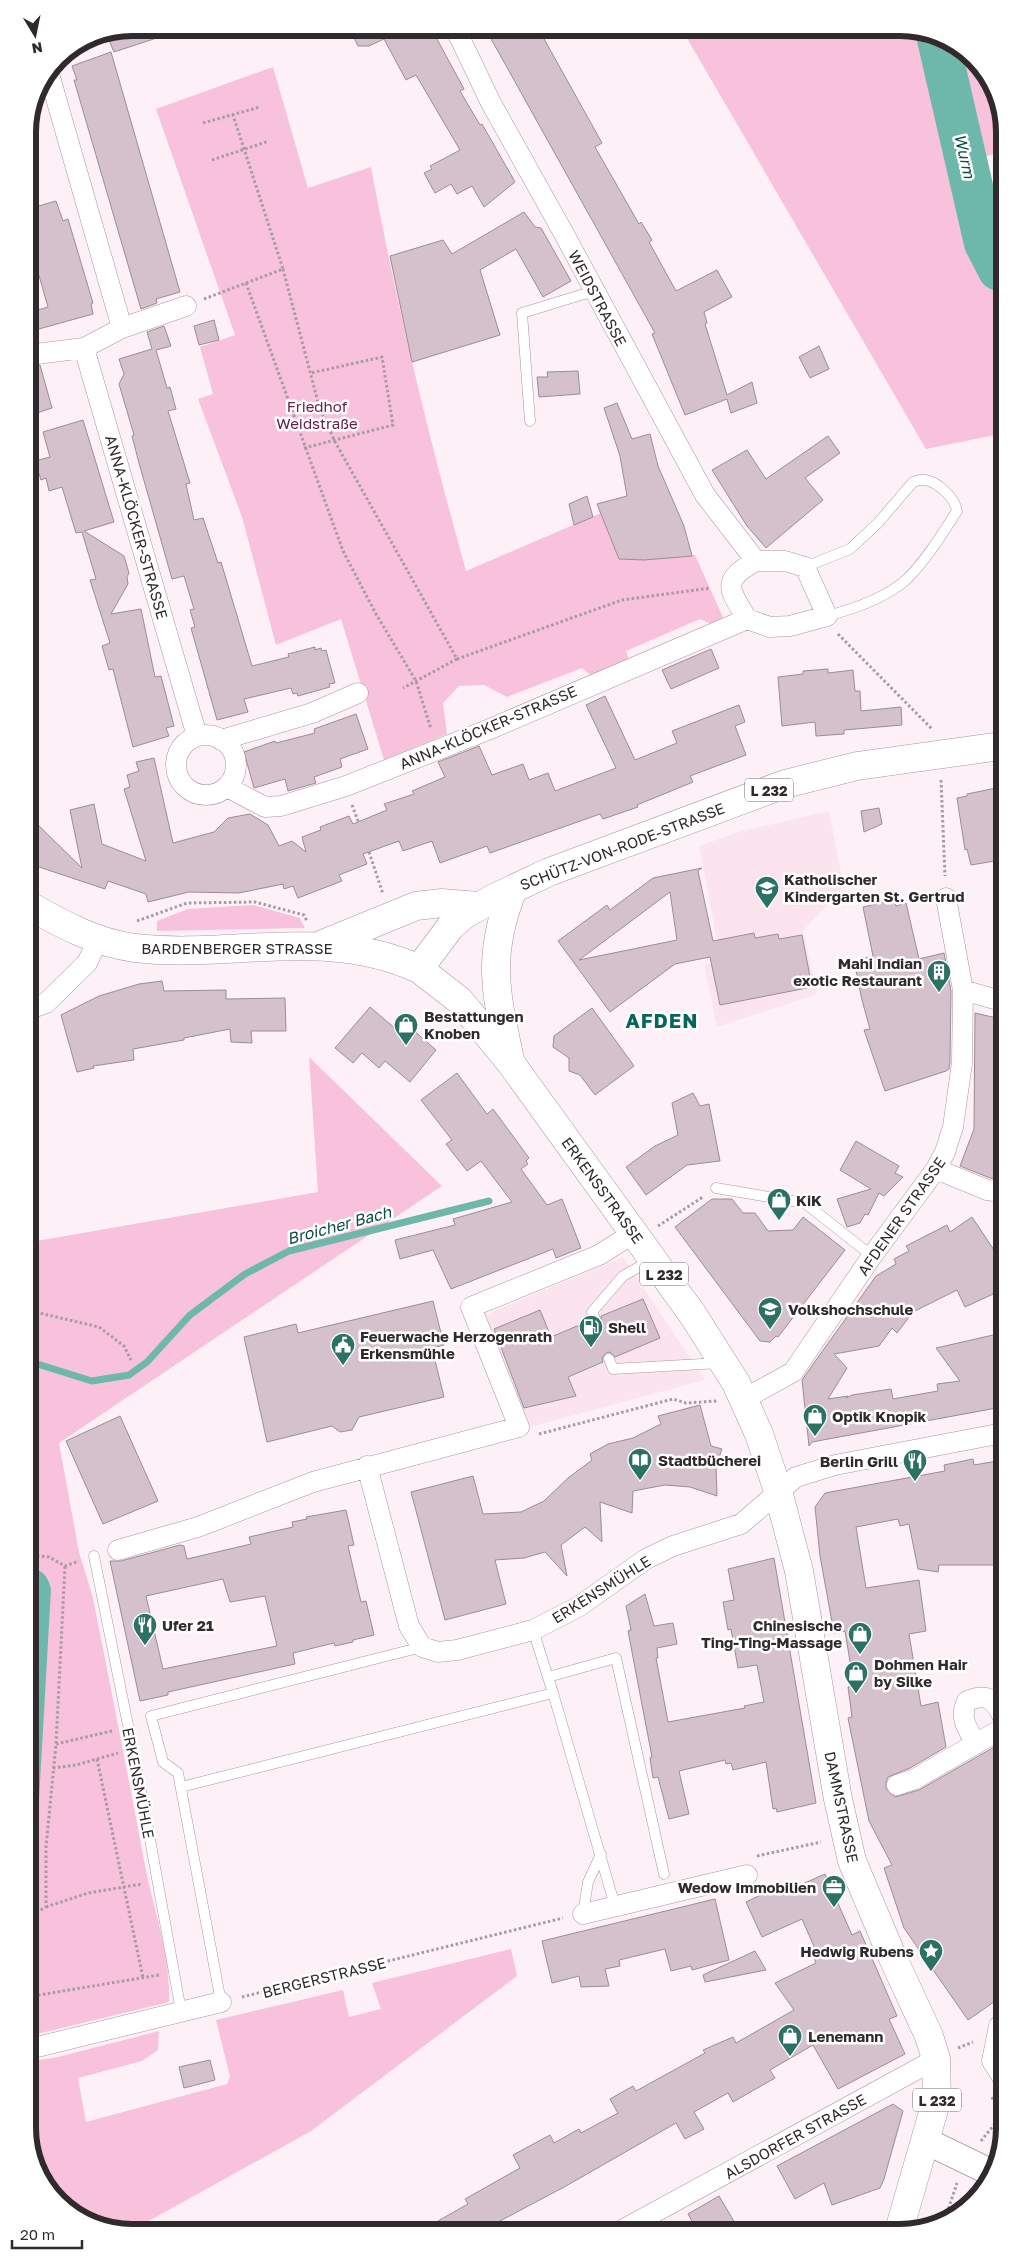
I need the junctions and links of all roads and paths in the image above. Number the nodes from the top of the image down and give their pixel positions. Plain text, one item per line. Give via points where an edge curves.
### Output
1 (459, 36) edge
2 (50, 82) edge
3 (260, 107) dead end
4 (233, 115) junction
5 (203, 123) dead end
6 (269, 141) dead end
7 (244, 150) junction
8 (212, 160) dead end
9 (283, 269) junction
10 (246, 283) junction
11 (594, 291) junction
12 (216, 294) dead end
13 (186, 306) dead end
14 (122, 328) junction
15 (84, 348) junction
16 (36, 355) edge
17 (311, 373) junction
18 (530, 421) dead end
19 (334, 440) junction
20 (304, 448) junction
21 (756, 561) junction
22 (805, 567) junction
23 (731, 585) junction
24 (827, 616) junction
25 (747, 619) junction
26 (458, 659) junction
27 (416, 681) junction
28 (403, 688) dead end
29 (358, 693) dead end
30 (197, 736) junction
31 (221, 740) junction
32 (938, 744) junction
33 (996, 746) edge
34 (437, 750) junction
35 (227, 787) junction
36 (369, 852) dead end
37 (512, 889) junction
38 (384, 897) dead end
39 (946, 898) joint
40 (478, 906) junction
41 (36, 909) edge
42 (133, 922) dead end
43 (98, 940) junction
44 (320, 946) junction
45 (419, 969) junction
46 (964, 990) junction
47 (996, 1000) edge
48 (36, 1007) edge
49 (510, 1062) junction
50 (936, 1169) junction
51 (716, 1188) joint
52 (996, 1191) edge
53 (642, 1244) junction
54 (872, 1256) junction
55 (36, 1312) edge
56 (595, 1319) dead end
57 (609, 1359) dead end
58 (131, 1360) dead end
59 (723, 1362) junction
60 (744, 1399) junction
61 (519, 1427) junction
62 (996, 1434) edge
63 (367, 1466) junction
64 (778, 1491) junction
65 (118, 1550) dead end
66 (36, 1555) edge
67 (94, 1556) dead end
68 (534, 1630) junction
69 (422, 1647) junction
70 (548, 1677) junction
71 (553, 1693) junction
72 (996, 1706) edge
73 (128, 1728) junction
74 (996, 1732) edge
75 (56, 1744) junction
76 (976, 1744) junction
77 (132, 1749) junction
78 (97, 1759) junction
79 (53, 1768) junction
80 (898, 1785) dead end
81 (181, 1787) junction
82 (846, 1836) junction
83 (601, 1854) junction
84 (664, 1874) dead end
85 (747, 1875) joint
86 (135, 1885) dead end
87 (125, 1887) junction
88 (615, 1906) junction
89 (46, 1908) junction
90 (36, 1913) edge
91 (583, 1914) junction
92 (175, 1973) junction
93 (143, 1978) junction
94 (36, 1996) edge
95 (221, 2002) junction
96 (182, 2011) junction
97 (996, 2028) edge
98 (996, 2046) edge
99 (36, 2047) edge
100 (935, 2056) junction
101 (996, 2067) edge
102 (992, 2096) dead end
103 (996, 2108) edge
104 (996, 2122) edge
105 (926, 2140) junction
106 (966, 2159) junction
107 (986, 2170) edge
108 (948, 2208) dead end
109 (947, 2211) edge
110 (657, 2221) edge
111 (914, 2223) edge
112 (645, 2224) edge

1 - 11 street, WEIDSTRASSE via 491,103
2 - 14 street
3 - 4 path
4 - 5 path
4 - 7 path
6 - 7 path
7 - 8 path
7 - 9 path
9 - 10 path
9 - 17 path
10 - 12 path
10 - 20 path
11 - 18 lane via 522,313
11 - 21 street, WEIDSTRASSE via 705,495
13 - 14 street
14 - 15 street
15 - 16 street
15 - 30 street, ANNA-KLÖCKER-STRASSE
17 - 19 path via 319,406
17 - 19 path via 382,357 393,425
19 - 20 path
19 - 26 path
20 - 27 path via 343,551
21 - 22 street via 785,561
21 - 23 street via 734,576
22 - 24 street
22 - 24 lane via 850,549 878,523 913,482 925,480 942,489 956,504 957,511 906,579 886,593
23 - 25 street via 732,594
23 - 26 path via 622,600
24 - 25 street via 790,626 770,627
24 - 32 path via 835,631
25 - 34 street, ANNA-KLÖCKER-STRASSE
26 - 27 path
27 - 28 path
27 - 34 path
29 - 31 street via 312,713
30 - 31 street via 215,736
30 - 35 street via 188,740 176,758 176,773 181,782 192,792 202,795 218,793
31 - 35 street via 231,748 236,758 234,776
32 - 33 main road, SCHÜTZ-VON-RODE-STRASSE / L 232
32 - 37 main road, SCHÜTZ-VON-RODE-STRASSE / L 232 via 785,784 549,872
32 - 39 path
34 - 35 street, ANNA-KLÖCKER-STRASSE via 346,786 281,806 265,807
36 - 38 path
37 - 40 main road, SCHÜTZ-VON-RODE-STRASSE / L 232
37 - 49 main road via 499,928 494,964 496,997
39 - 46 street, AFDENER STRASSE
40 - 44 main road via 442,903 416,906
40 - 45 main road, SCHÜTZ-VON-RODE-STRASSE / L 232 via 450,926
41 - 43 main road, BARDENBERGER STRASSE
42 - 44 path via 188,904 254,902 304,915
43 - 44 main road, BARDENBERGER STRASSE via 134,948 185,950
43 - 48 street via 88,963 46,1003
44 - 45 main road, BARDENBERGER STRASSE via 378,953
45 - 49 main road, ERKENSSTRASSE / L 232 via 460,1000
46 - 47 street
46 - 50 street, AFDENER STRASSE via 962,1063 953,1127
49 - 53 main road, ERKENSSTRASSE / L 232
50 - 52 street via 978,1187
50 - 54 street, AFDENER STRASSE
51 - 53 path
51 - 54 lane via 805,1203
53 - 56 lane via 623,1276 592,1312
53 - 59 main road, ERKENSSTRASSE / L 232
53 - 61 street via 600,1255 472,1307
54 - 60 street, AFDENER STRASSE via 793,1372
55 - 58 path via 99,1327 124,1346
57 - 59 lane via 613,1369
59 - 60 main road, ERKENSSTRASSE / L 232
60 - 61 path via 686,1403 673,1399 536,1434
60 - 64 main road, ERKENSSTRASSE / L 232
61 - 63 street
62 - 64 street, ERKENSMÜHLE via 825,1467 796,1477
63 - 65 street via 313,1482 198,1527
63 - 69 street via 409,1626
64 - 68 street, ERKENSMÜHLE via 741,1524 673,1546 646,1559 578,1607
64 - 82 main road, DAMMSTRASSE / L 232 via 799,1571
66 - 75 path via 50,1557 65,1566
67 - 73 lane, ERKENSMÜHLE
68 - 69 street, ERKENSMÜHLE via 457,1650 438,1652
68 - 70 lane
69 - 81 lane via 151,1716 163,1762 178,1773
70 - 71 lane
70 - 84 lane via 616,1658
71 - 81 lane
71 - 83 lane
72 - 76 street via 992,1700 980,1696 966,1701 963,1719
73 - 75 path
73 - 77 lane, ERKENSMÜHLE
74 - 76 street
75 - 79 path
76 - 80 street via 915,1779
77 - 78 path
77 - 92 lane, ERKENSMÜHLE
78 - 79 path
78 - 87 path
79 - 89 path via 46,1847
81 - 95 lane
82 - 85 path via 744,1859
82 - 100 main road, DAMMSTRASSE / L 232 via 852,1861
83 - 88 lane
83 - 91 lane via 588,1882
85 - 88 street
86 - 87 path
87 - 89 path via 88,1893
87 - 93 path
88 - 91 street
89 - 90 path
91 - 95 path, BERGERSTRASSE
92 - 93 path
92 - 96 lane, ERKENSMÜHLE
93 - 94 path
95 - 96 street
96 - 99 street
97 - 100 path via 966,2047
98 - 101 street via 992,2061
100 - 105 main road, DAMMSTRASSE / L 232 via 937,2099
100 - 110 street, ALSDORFER STRASSE
102 - 103 path
104 - 106 path
105 - 106 street
105 - 111 main road, L 232
106 - 107 street
108 - 109 path
110 - 112 street, ALSDORFER STRASSE

